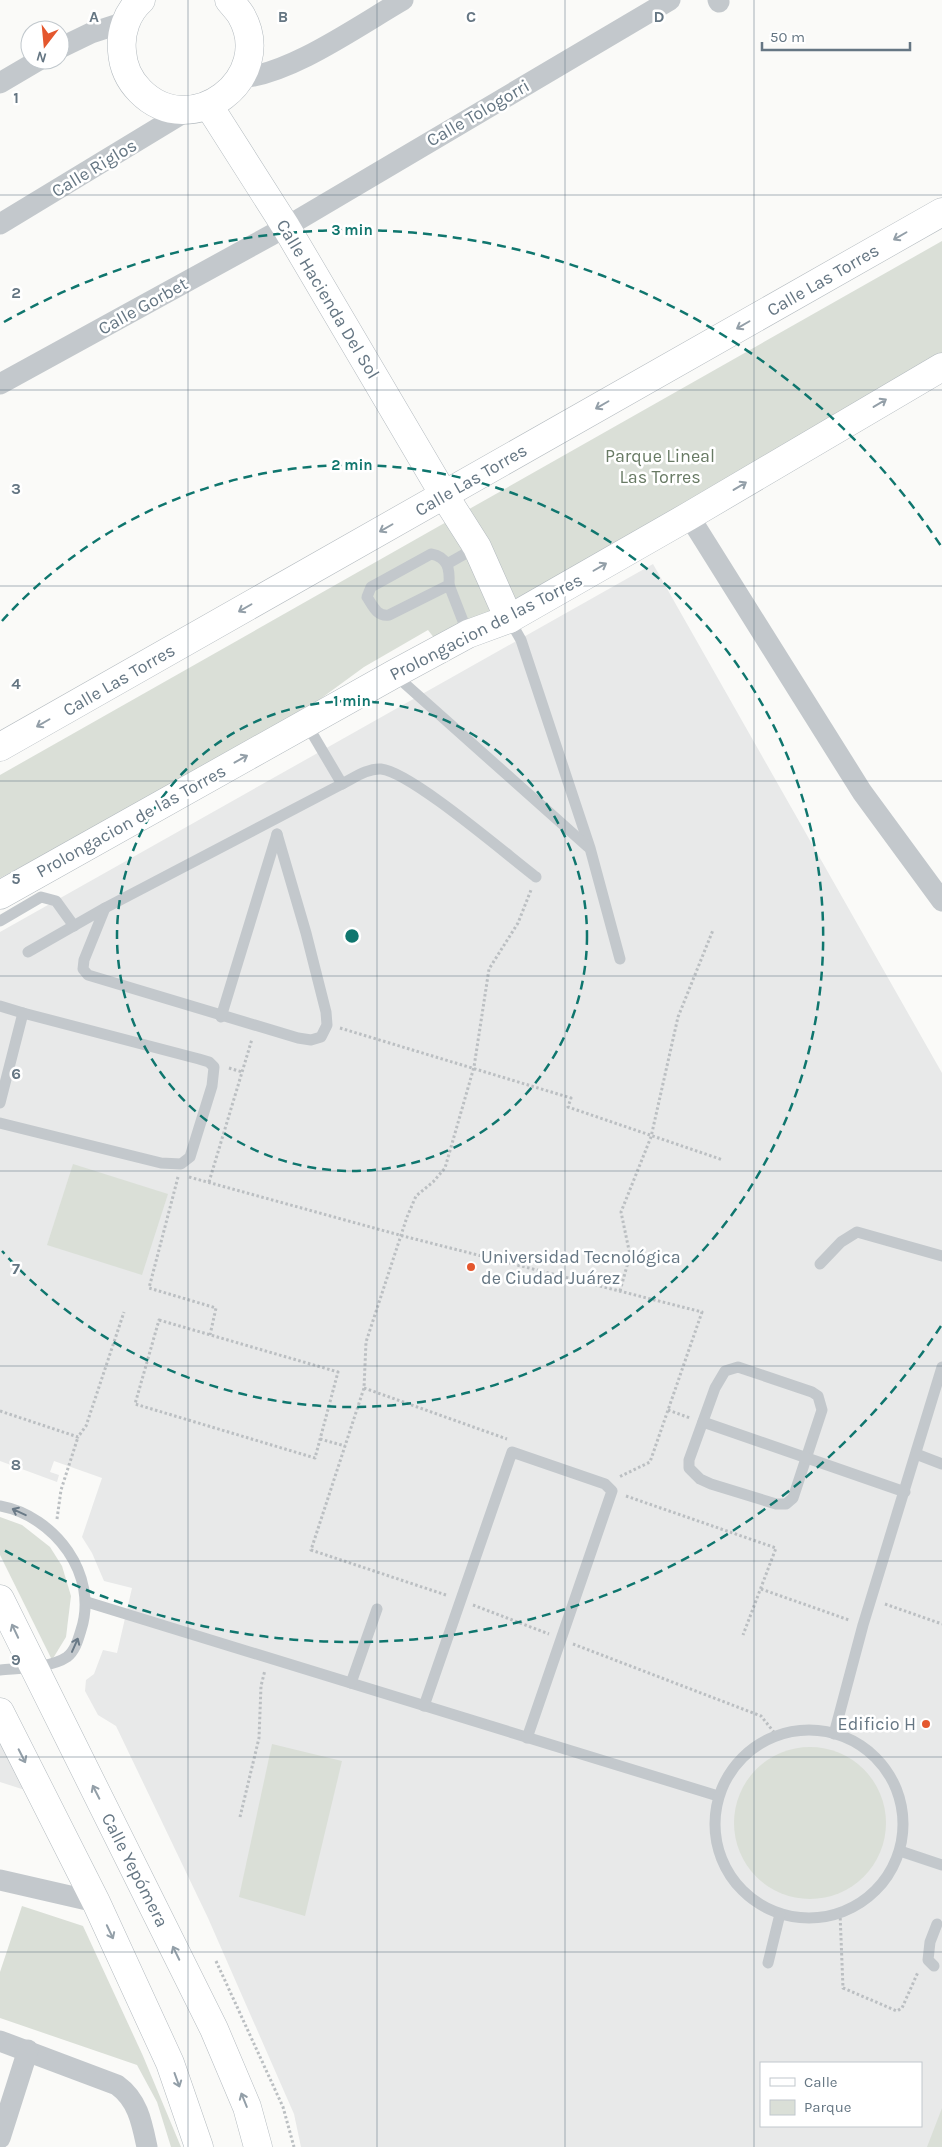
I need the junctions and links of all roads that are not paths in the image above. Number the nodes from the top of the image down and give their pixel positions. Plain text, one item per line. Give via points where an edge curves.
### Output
1 (141, 0) edge
2 (229, 0) edge
3 (403, 0) edge
4 (670, 0) edge
5 (125, 22) junction
6 (70, 43) edge
7 (22, 70) edge
8 (241, 78) junction
9 (0, 83) edge
10 (199, 108) junction
11 (942, 212) edge
12 (0, 224) edge
13 (286, 227) junction
14 (942, 366) edge
15 (0, 384) edge
16 (444, 495) junction
17 (689, 516) junction
18 (477, 547) junction
19 (448, 564) junction
20 (449, 585) junction
21 (509, 619) junction
22 (468, 634) junction
23 (394, 674) junction
24 (306, 723) junction
25 (0, 747) edge
26 (342, 784) junction
27 (283, 815) junction
28 (277, 834) junction
29 (590, 848) junction
30 (536, 877) road end
31 (0, 895) edge
32 (942, 901) edge
33 (105, 908) junction
34 (0, 921) edge
35 (74, 926) junction
36 (28, 952) dead end
37 (620, 959) dead end
38 (0, 1006) edge
39 (23, 1013) junction
40 (221, 1017) junction
41 (0, 1103) edge
42 (0, 1123) edge
43 (942, 1256) edge
44 (820, 1264) dead end
45 (942, 1367) edge
46 (703, 1422) junction
47 (916, 1454) junction
48 (806, 1458) junction
49 (942, 1464) edge
50 (905, 1492) junction
51 (0, 1506) edge
52 (0, 1599) edge
53 (87, 1602) junction
54 (377, 1609) dead end
55 (33, 1668) junction
56 (0, 1670) edge
57 (351, 1684) junction
58 (424, 1706) junction
59 (0, 1712) edge
60 (834, 1734) junction
61 (526, 1738) junction
62 (718, 1796) junction
63 (900, 1851) junction
64 (942, 1866) edge
65 (0, 1880) edge
66 (96, 1902) junction
67 (780, 1914) junction
68 (937, 1924) dead end
69 (768, 1962) dead end
70 (931, 1963) road end
71 (0, 2041) edge
72 (28, 2050) junction
73 (0, 2138) edge
74 (146, 2147) edge
75 (199, 2147) edge
76 (258, 2147) edge

1 - 5 main road
2 - 8 main road via 241,15 248,36 248,57
3 - 8 street via 296,62 270,73
4 - 13 street, Calle Tologorri
5 - 6 street via 91,32
5 - 10 main road via 121,42 123,63 132,82 147,98 166,108
7 - 9 street
8 - 10 main road via 228,94
10 - 12 street, Calle Riglos
10 - 13 main road, Calle Hacienda Del Sol
11 -> 16 main road, Calle Las Torres
13 - 15 street, Calle Gorbet
13 - 16 main road, Calle Hacienda Del Sol
17 -> 14 main road, Prolongacion de las Torres
16 - 18 main road, Calle Hacienda Del Sol
16 -> 25 main road, Calle Las Torres
21 -> 17 main road, Prolongacion de las Torres
17 - 32 street via 862,792
18 - 19 lane
18 - 21 main road, Calle Hacienda Del Sol
19 - 20 lane
19 - 20 lane via 438,555 425,556 371,587 367,597 376,612 384,616
20 - 22 lane
21 - 22 main road, Prolongacion de las Torres
21 - 29 lane via 521,640
22 - 23 main road, Prolongacion de las Torres
23 - 24 main road, Prolongacion de las Torres
23 - 29 lane
24 - 26 lane
31 -> 24 main road, Prolongacion de las Torres
26 - 27 lane
26 - 30 lane via 365,772 392,771 423,790
27 - 28 lane
27 - 33 lane
28 - 40 lane
28 - 40 lane via 306,933 327,1024 321,1037 311,1040
29 - 37 lane
33 - 35 lane
33 - 40 lane via 84,960 83,968 88,975
34 - 35 lane via 41,897 56,901
35 - 36 lane
38 - 39 lane
39 - 41 lane
39 - 42 lane via 209,1062 215,1075 190,1157 181,1164 161,1163
43 - 44 lane via 857,1232 841,1242
45 - 47 lane
46 - 48 lane
46 - 48 lane via 689,1468 710,1484 776,1504 786,1504 793,1498
46 - 48 lane via 715,1388 726,1371 746,1368 818,1396 822,1410
47 - 49 lane
47 - 50 lane
48 - 50 lane
50 - 60 lane
53 -> 51 lane via 69,1552 54,1533 34,1519
55 -> 52 main road, Calle Yepómera
55 -> 53 lane via 66,1658 72,1652
53 - 57 lane
54 - 57 lane
55 - 56 lane
76 -> 55 main road, Calle Yepómera via 247,2107 214,2029
57 - 58 lane
58 - 61 lane
58 - 61 lane via 512,1452 608,1488 562,1639
59 -> 66 main road
60 - 62 lane via 805,1730 777,1736 751,1749 731,1770
60 - 63 lane via 857,1743 877,1759 892,1779 901,1802 903,1827
61 - 62 lane
62 - 67 lane via 714,1826 719,1854 728,1872 754,1901
63 - 64 lane
63 - 67 lane via 886,1878 866,1900 840,1914 810,1919
65 - 66 street
66 -> 75 main road via 170,2064
67 - 69 lane
68 - 70 lane via 930,1942
71 - 72 street
72 - 73 street
72 - 74 street via 117,2086 129,2094 143,2127

